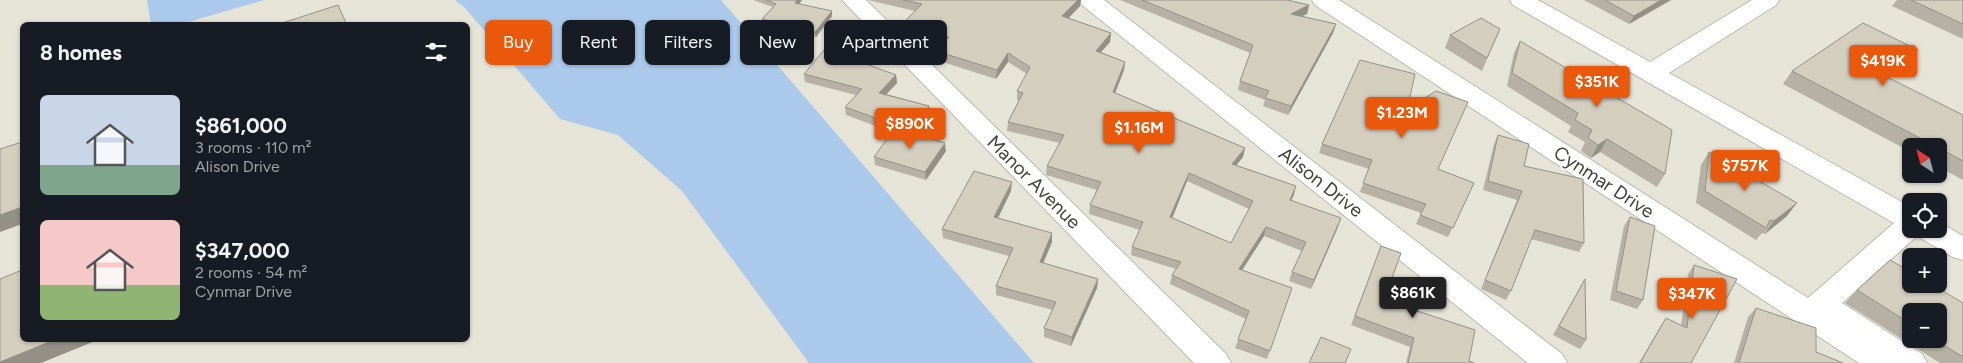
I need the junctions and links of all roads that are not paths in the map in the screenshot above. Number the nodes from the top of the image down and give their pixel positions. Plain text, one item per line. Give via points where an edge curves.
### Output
1 (853, 0) edge
2 (1090, 0) edge
3 (1323, 0) edge
4 (1521, 0) edge
5 (1768, 0) edge
6 (1651, 73) junction
7 (1902, 215) edge
8 (1902, 233) edge
9 (1943, 238) edge
10 (1963, 249) edge
11 (1216, 363) edge
12 (1552, 363) edge
13 (1885, 363) edge
14 (1911, 363) edge

1 - 11 street, Manor Avenue
2 - 12 street, Alison Drive
3 - 13 street, Cynmar Drive
4 - 6 street
5 - 6 street
6 - 7 street
8 - 14 street via 1820,304
9 - 10 street

